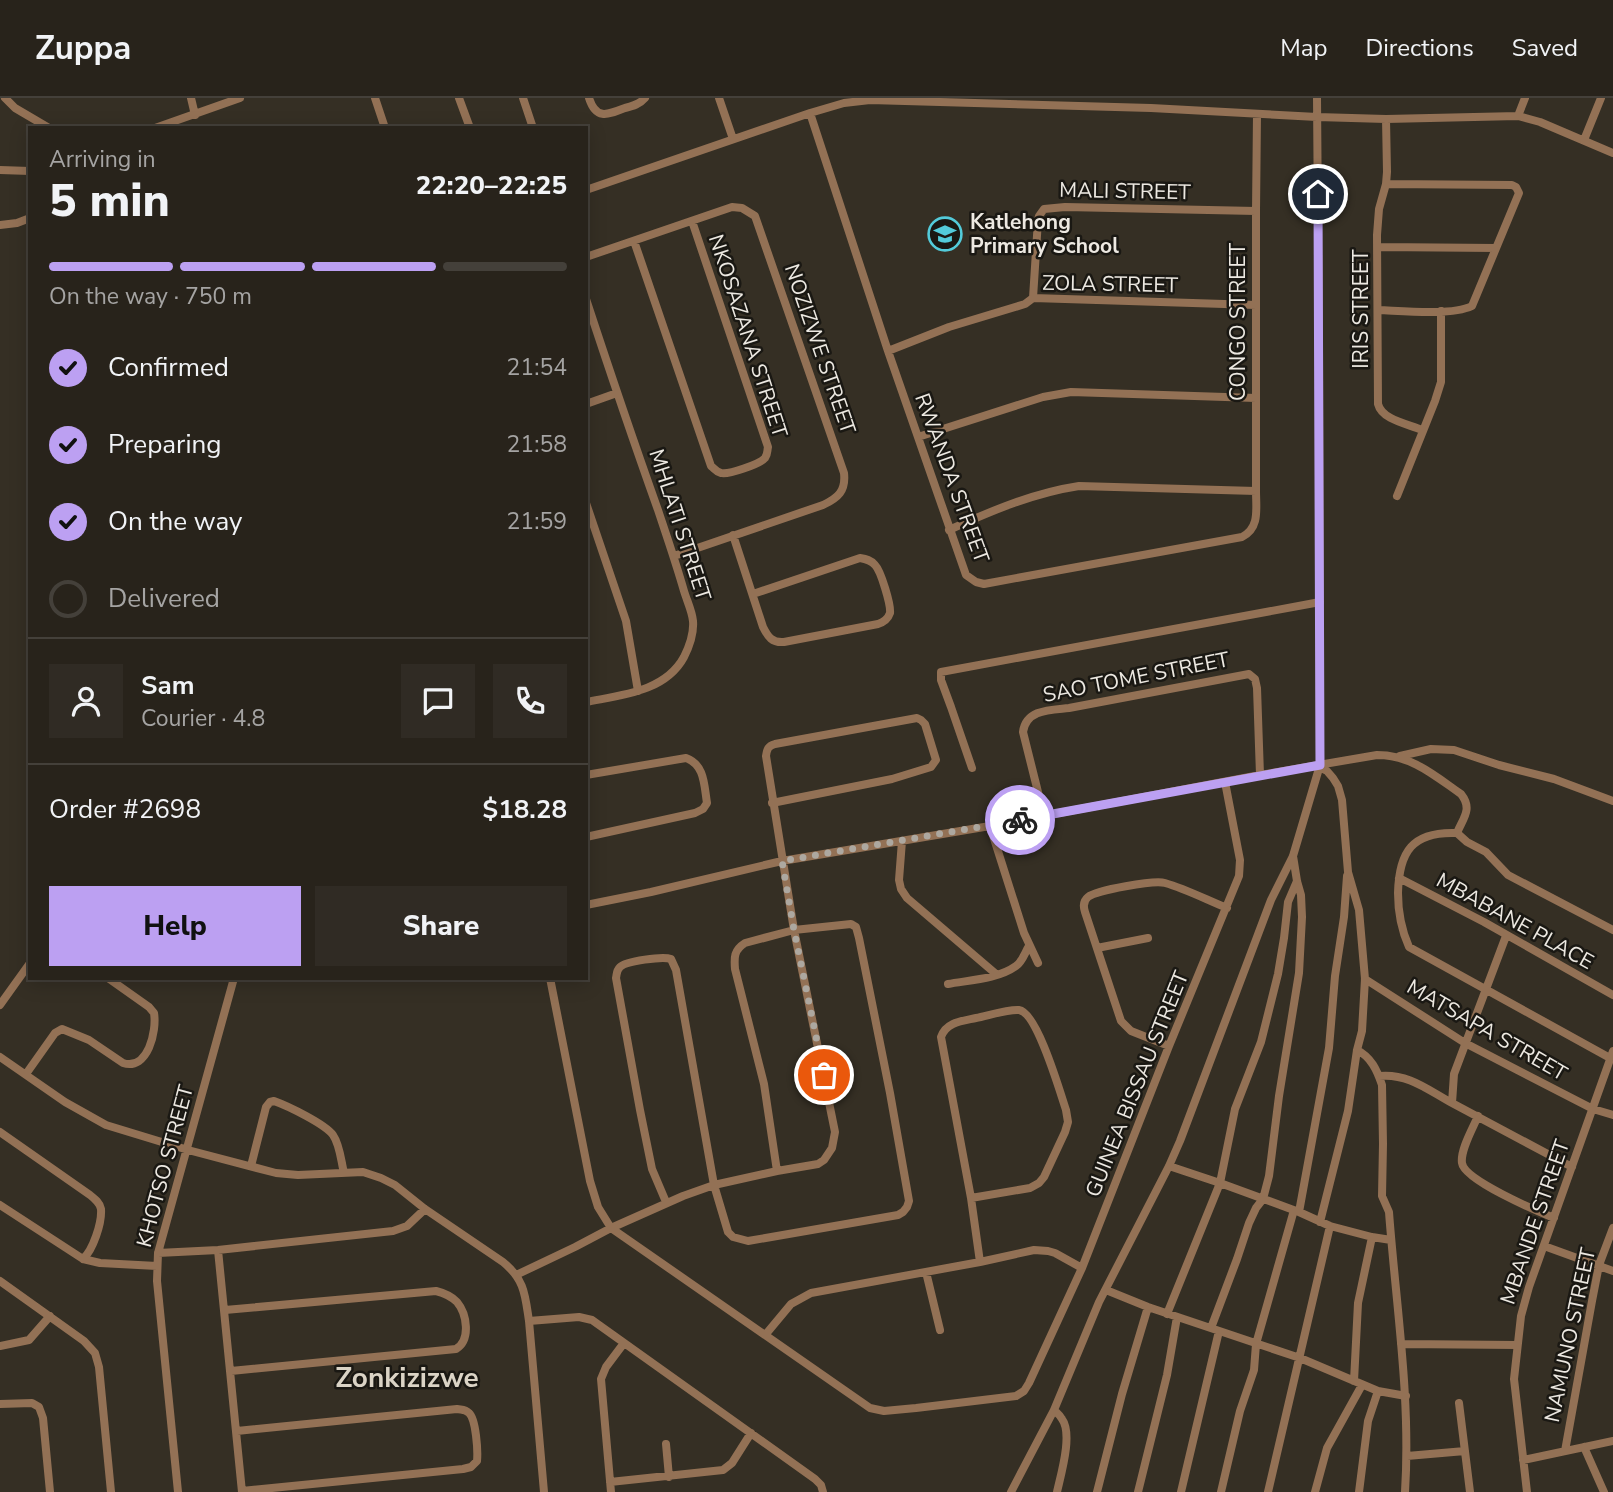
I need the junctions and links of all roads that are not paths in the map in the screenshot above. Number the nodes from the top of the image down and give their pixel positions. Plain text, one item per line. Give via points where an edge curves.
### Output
1 (2, 98) edge
2 (191, 98) edge
3 (240, 98) edge
4 (374, 98) edge
5 (459, 98) edge
6 (523, 98) edge
7 (589, 98) edge
8 (645, 98) edge
9 (719, 98) edge
10 (1317, 98) edge
11 (1525, 98) edge
12 (1601, 98) edge
13 (1020, 101) edge
14 (810, 113) junction
15 (1257, 114) junction
16 (195, 115) junction
17 (1518, 116) junction
18 (1317, 117) junction
19 (1386, 119) junction
20 (184, 123) edge
21 (46, 126) edge
22 (167, 126) edge
23 (384, 126) edge
24 (469, 126) edge
25 (532, 126) edge
26 (733, 139) junction
27 (1584, 140) junction
28 (1613, 153) edge
29 (0, 170) edge
30 (28, 171) edge
31 (1386, 184) junction
32 (588, 189) edge
33 (1256, 211) junction
34 (28, 219) edge
35 (692, 221) junction
36 (0, 225) edge
37 (634, 241) junction
38 (1378, 247) junction
39 (1496, 247) junction
40 (588, 256) edge
41 (1033, 298) junction
42 (588, 305) edge
43 (1256, 305) junction
44 (1379, 310) junction
45 (1441, 311) junction
46 (888, 351) junction
47 (617, 393) junction
48 (1256, 398) junction
49 (588, 403) edge
50 (1422, 430) junction
51 (918, 437) junction
52 (1256, 491) junction
53 (1397, 496) dead end
54 (588, 509) edge
55 (1253, 529) joint
56 (949, 530) junction
57 (733, 535) junction
58 (674, 556) junction
59 (753, 594) junction
60 (1320, 602) junction
61 (638, 691) junction
62 (588, 702) edge
63 (1397, 757) junction
64 (1319, 766) junction
65 (972, 768) dead end
66 (588, 775) edge
67 (1260, 775) junction
68 (1225, 782) junction
69 (1613, 801) edge
70 (772, 803) junction
71 (1044, 816) junction
72 (990, 826) junction
73 (1457, 833) junction
74 (588, 837) edge
75 (902, 841) junction
76 (1293, 856) junction
77 (782, 861) junction
78 (1348, 872) junction
79 (1399, 878) junction
80 (1297, 881) junction
81 (588, 905) edge
82 (1227, 908) junction
83 (794, 930) junction
84 (1613, 930) edge
85 (1506, 936) junction
86 (1148, 939) dead end
87 (1029, 946) junction
88 (1097, 948) junction
89 (1038, 963) dead end
90 (28, 966) edge
91 (996, 974) junction
92 (1365, 979) junction
93 (111, 980) edge
94 (233, 980) edge
95 (550, 980) edge
96 (948, 984) dead end
97 (1485, 989) junction
98 (1613, 995) edge
99 (0, 1004) edge
100 (1465, 1043) junction
101 (1169, 1046) junction
102 (1357, 1050) junction
103 (1612, 1055) edge
104 (0, 1057) edge
105 (26, 1074) junction
106 (1379, 1076) junction
107 (1452, 1102) junction
108 (1592, 1109) junction
109 (1613, 1115) edge
110 (1478, 1116) junction
111 (0, 1132) edge
112 (188, 1150) junction
113 (251, 1166) junction
114 (1169, 1166) junction
115 (1572, 1167) junction
116 (777, 1171) junction
117 (344, 1173) junction
118 (1220, 1183) junction
119 (714, 1185) junction
120 (971, 1198) junction
121 (1263, 1199) junction
122 (666, 1202) junction
123 (0, 1205) edge
124 (425, 1209) junction
125 (1296, 1211) junction
126 (1554, 1218) junction
127 (1320, 1222) junction
128 (1330, 1226) junction
129 (611, 1228) junction
130 (1613, 1228) edge
131 (1372, 1237) junction
132 (1391, 1240) junction
133 (1545, 1246) junction
134 (219, 1250) junction
135 (158, 1253) junction
136 (82, 1259) junction
137 (980, 1262) junction
138 (1599, 1265) junction
139 (157, 1266) junction
140 (1082, 1268) junction
141 (1613, 1270) edge
142 (926, 1272) junction
143 (516, 1275) junction
144 (0, 1281) edge
145 (1105, 1290) junction
146 (1148, 1307) junction
147 (225, 1310) junction
148 (1167, 1314) junction
149 (50, 1316) junction
150 (1177, 1317) junction
151 (529, 1321) junction
152 (940, 1330) dead end
153 (1215, 1330) junction
154 (766, 1334) junction
155 (624, 1343) junction
156 (1256, 1344) junction
157 (1401, 1344) junction
158 (1517, 1345) junction
159 (0, 1346) edge
160 (1300, 1358) junction
161 (231, 1371) junction
162 (1358, 1383) junction
163 (1378, 1391) junction
164 (1406, 1396) junction
165 (1459, 1403) dead end
166 (0, 1404) edge
167 (1054, 1410) junction
168 (237, 1431) junction
169 (751, 1433) junction
170 (1613, 1441) edge
171 (666, 1444) dead end
172 (1584, 1447) junction
173 (1465, 1451) junction
174 (1565, 1451) junction
175 (1407, 1456) junction
176 (1523, 1460) junction
177 (669, 1477) junction
178 (610, 1482) junction
179 (242, 1491) edge
180 (50, 1492) edge
181 (111, 1492) edge
182 (178, 1492) edge
183 (544, 1492) edge
184 (611, 1492) edge
185 (823, 1492) edge
186 (1011, 1492) edge
187 (1058, 1492) edge
188 (1097, 1492) edge
189 (1138, 1492) edge
190 (1181, 1492) edge
191 (1221, 1492) edge
192 (1268, 1492) edge
193 (1315, 1492) edge
194 (1359, 1492) edge
195 (1405, 1492) edge
196 (1470, 1492) edge
197 (1527, 1492) edge
198 (1604, 1492) edge

1 - 21 street
2 - 16 street
3 - 16 street
4 - 23 street
5 - 24 street
6 - 25 street
7 - 8 street via 592,107 604,114
9 - 26 street
10 - 18 street
11 - 17 street
12 - 27 street
13 - 14 street via 870,100
13 - 15 street
14 - 26 street
14 - 46 street, RWANDA STREET
15 - 18 street
15 - 33 street, CONGO STREET
16 - 20 street
17 - 19 street
17 - 27 street
18 - 19 street
18 - 60 street
19 - 31 street, IRIS STREET
20 - 22 street
26 - 32 street
27 - 28 street
29 - 30 street
31 - 38 street, IRIS STREET via 1379,209
31 - 39 street via 1515,186 1519,193
33 - 41 street, MALI STREET via 1044,209 1038,220
33 - 43 street, CONGO STREET
34 - 36 street
35 - 37 street, NOZIZWE STREET
35 - 37 street, NKOSAZANA STREET via 768,446 762,461 736,471 721,473 711,466
35 - 57 street, NOZIZWE STREET via 732,208 755,216 845,479 837,499
37 - 40 street, NOZIZWE STREET
38 - 39 street
38 - 44 street, IRIS STREET
39 - 45 street via 1472,306
41 - 43 street, ZOLA STREET
41 - 46 street, ZOLA STREET
42 - 47 street, MHLATI STREET
43 - 48 street, CONGO STREET
44 - 45 street
44 - 50 street, IRIS STREET via 1379,408
45 - 50 street via 1441,382
46 - 51 street, RWANDA STREET
47 - 49 street
47 - 58 street, MHLATI STREET
48 - 51 street via 1070,392
48 - 52 street, CONGO STREET
50 - 53 street
51 - 56 street, RWANDA STREET
52 - 55 street, CONGO STREET
52 - 56 street via 1079,486 1009,504
54 - 61 street via 626,621
55 - 56 street, RWANDA STREET via 1242,537 984,584 965,575
57 - 58 street, NOZIZWE STREET
57 - 59 street
58 - 61 street, MHLATI STREET via 692,617 691,637 677,667 664,680
59 - 59 street via 766,633 777,643 878,624 890,613 877,567 860,558
60 - 64 street
60 - 65 street via 941,672
61 - 62 street, MHLATI STREET
63 - 64 street via 1377,755
63 - 69 street via 1431,749 1454,750
63 - 73 street via 1425,768 1465,799 1468,808
64 - 67 street
64 - 76 street
64 - 78 street via 1330,774 1342,800
66 - 74 street via 686,758 700,768 707,803 695,813
67 - 68 street
67 - 71 street, SAO TOME STREET via 1257,688 1249,674 1046,710 1032,715 1023,732
68 - 71 street
68 - 82 street, GUINEA BISSAU STREET via 1240,868
70 - 70 street via 766,756 769,746 917,718 925,724 936,760 931,767
70 - 77 street
71 - 72 street
72 - 75 street
72 - 87 street
73 - 79 street via 1438,833 1415,843 1403,858
73 - 84 street via 1508,874
75 - 77 street
75 - 91 street via 899,880 907,898
76 - 80 street
76 - 114 street via 1271,900
77 - 81 street
77 - 83 street
78 - 92 street via 1359,910
78 - 125 street via 1329,1048
79 - 85 street, MBABANE PLACE
79 - 97 street via 1399,915 1409,947
80 - 118 street via 1288,902 1278,974 1261,1042 1235,1109
80 - 121 street via 1302,917 1299,973
82 - 88 street via 1162,882 1094,894 1083,905
82 - 101 street, GUINEA BISSAU STREET
83 - 116 street via 835,1132 824,1160
83 - 116 street via 744,943 734,955 764,1084
83 - 119 street via 845,923 857,930 908,1204 898,1215 742,1241 728,1231
85 - 97 street
85 - 98 street, MBABANE PLACE
86 - 88 street
87 - 89 street
87 - 91 street via 1017,965
88 - 101 street via 1121,1021 1131,1031
90 - 99 street
91 - 96 street
92 - 100 street, MATSAPA STREET
92 - 102 street
93 - 105 street via 154,1013 154,1028 143,1058 123,1063 60,1029
94 - 112 street, KHOTSO STREET
95 - 129 street via 590,1181
97 - 100 street
97 - 103 street
100 - 107 street via 1454,1074
100 - 108 street, MATSAPA STREET
101 - 140 street, GUINEA BISSAU STREET
102 - 106 street via 1366,1055
102 - 127 street via 1348,1111
103 - 108 street, MBANDE STREET
104 - 105 street
105 - 112 street via 101,1123
106 - 107 street via 1411,1080
106 - 132 street via 1382,1196 1389,1212
107 - 110 street
108 - 109 street, MATSAPA STREET
108 - 115 street, MBANDE STREET
110 - 115 street
110 - 126 street via 1463,1152 1464,1168 1507,1196
111 - 136 street via 98,1202 97,1234
112 - 113 street
112 - 135 street, KHOTSO STREET
113 - 117 street via 290,1175
113 - 117 street via 266,1107 274,1101 332,1134
114 - 118 street
114 - 145 street
115 - 126 street, MBANDE STREET
116 - 119 street
117 - 124 street via 363,1172 388,1181
118 - 121 street
118 - 148 street
119 - 122 street
119 - 122 street via 673,962 664,957 623,965 616,982 639,1110 652,1169
120 - 120 street via 940,1037 956,1022 1017,1010 1028,1015 1037,1029 1068,1122 1039,1183
120 - 137 street
121 - 125 street
121 - 153 street via 1249,1223
122 - 129 street
123 - 136 street
124 - 134 street via 407,1226 393,1231
124 - 143 street
125 - 127 street
125 - 156 street
126 - 133 street, MBANDE STREET
127 - 128 street
128 - 131 street
128 - 160 street
129 - 143 street
129 - 154 street
130 - 138 street, NAMUNO STREET
131 - 132 street
131 - 162 street via 1358,1303
132 - 157 street
133 - 138 street
133 - 158 street, MBANDE STREET via 1524,1302
134 - 135 street
134 - 147 street
135 - 139 street, KHOTSO STREET
136 - 139 street
137 - 140 street via 1042,1250
137 - 142 street
138 - 141 street
138 - 174 street, NAMUNO STREET
139 - 182 street, KHOTSO STREET
140 - 154 street, GUINEA BISSAU STREET via 1024,1391 1012,1396 877,1410
142 - 152 street
142 - 154 street via 807,1294 791,1304
143 - 151 street
144 - 149 street
145 - 146 street
145 - 167 street
146 - 148 street
146 - 188 street
147 - 161 street
147 - 161 street via 436,1291 454,1299 465,1319 465,1340 456,1349
148 - 150 street
149 - 159 street via 29,1340
149 - 181 street via 95,1353
150 - 153 street
150 - 189 street
151 - 155 street via 588,1318
151 - 183 street
153 - 156 street
153 - 190 street
155 - 169 street
155 - 178 street via 601,1379
156 - 160 street
156 - 191 street via 1254,1370
157 - 158 street
157 - 164 street
158 - 176 street, MBANDE STREET via 1515,1392
160 - 162 street
160 - 192 street
161 - 168 street
162 - 163 street
162 - 193 street via 1327,1448
163 - 164 street
163 - 194 street via 1368,1421
164 - 175 street
165 - 173 street
166 - 180 street via 32,1402 39,1407
167 - 186 street
167 - 187 street via 1063,1419 1066,1435
168 - 179 street
168 - 179 street via 457,1409 471,1416 477,1449 477,1461 463,1469
169 - 177 street via 723,1470
169 - 185 street via 815,1479
170 - 172 street
171 - 177 street
172 - 174 street
172 - 198 street
173 - 175 street
173 - 196 street
174 - 176 street
175 - 195 street
176 - 197 street, MBANDE STREET
177 - 178 street
178 - 184 street

